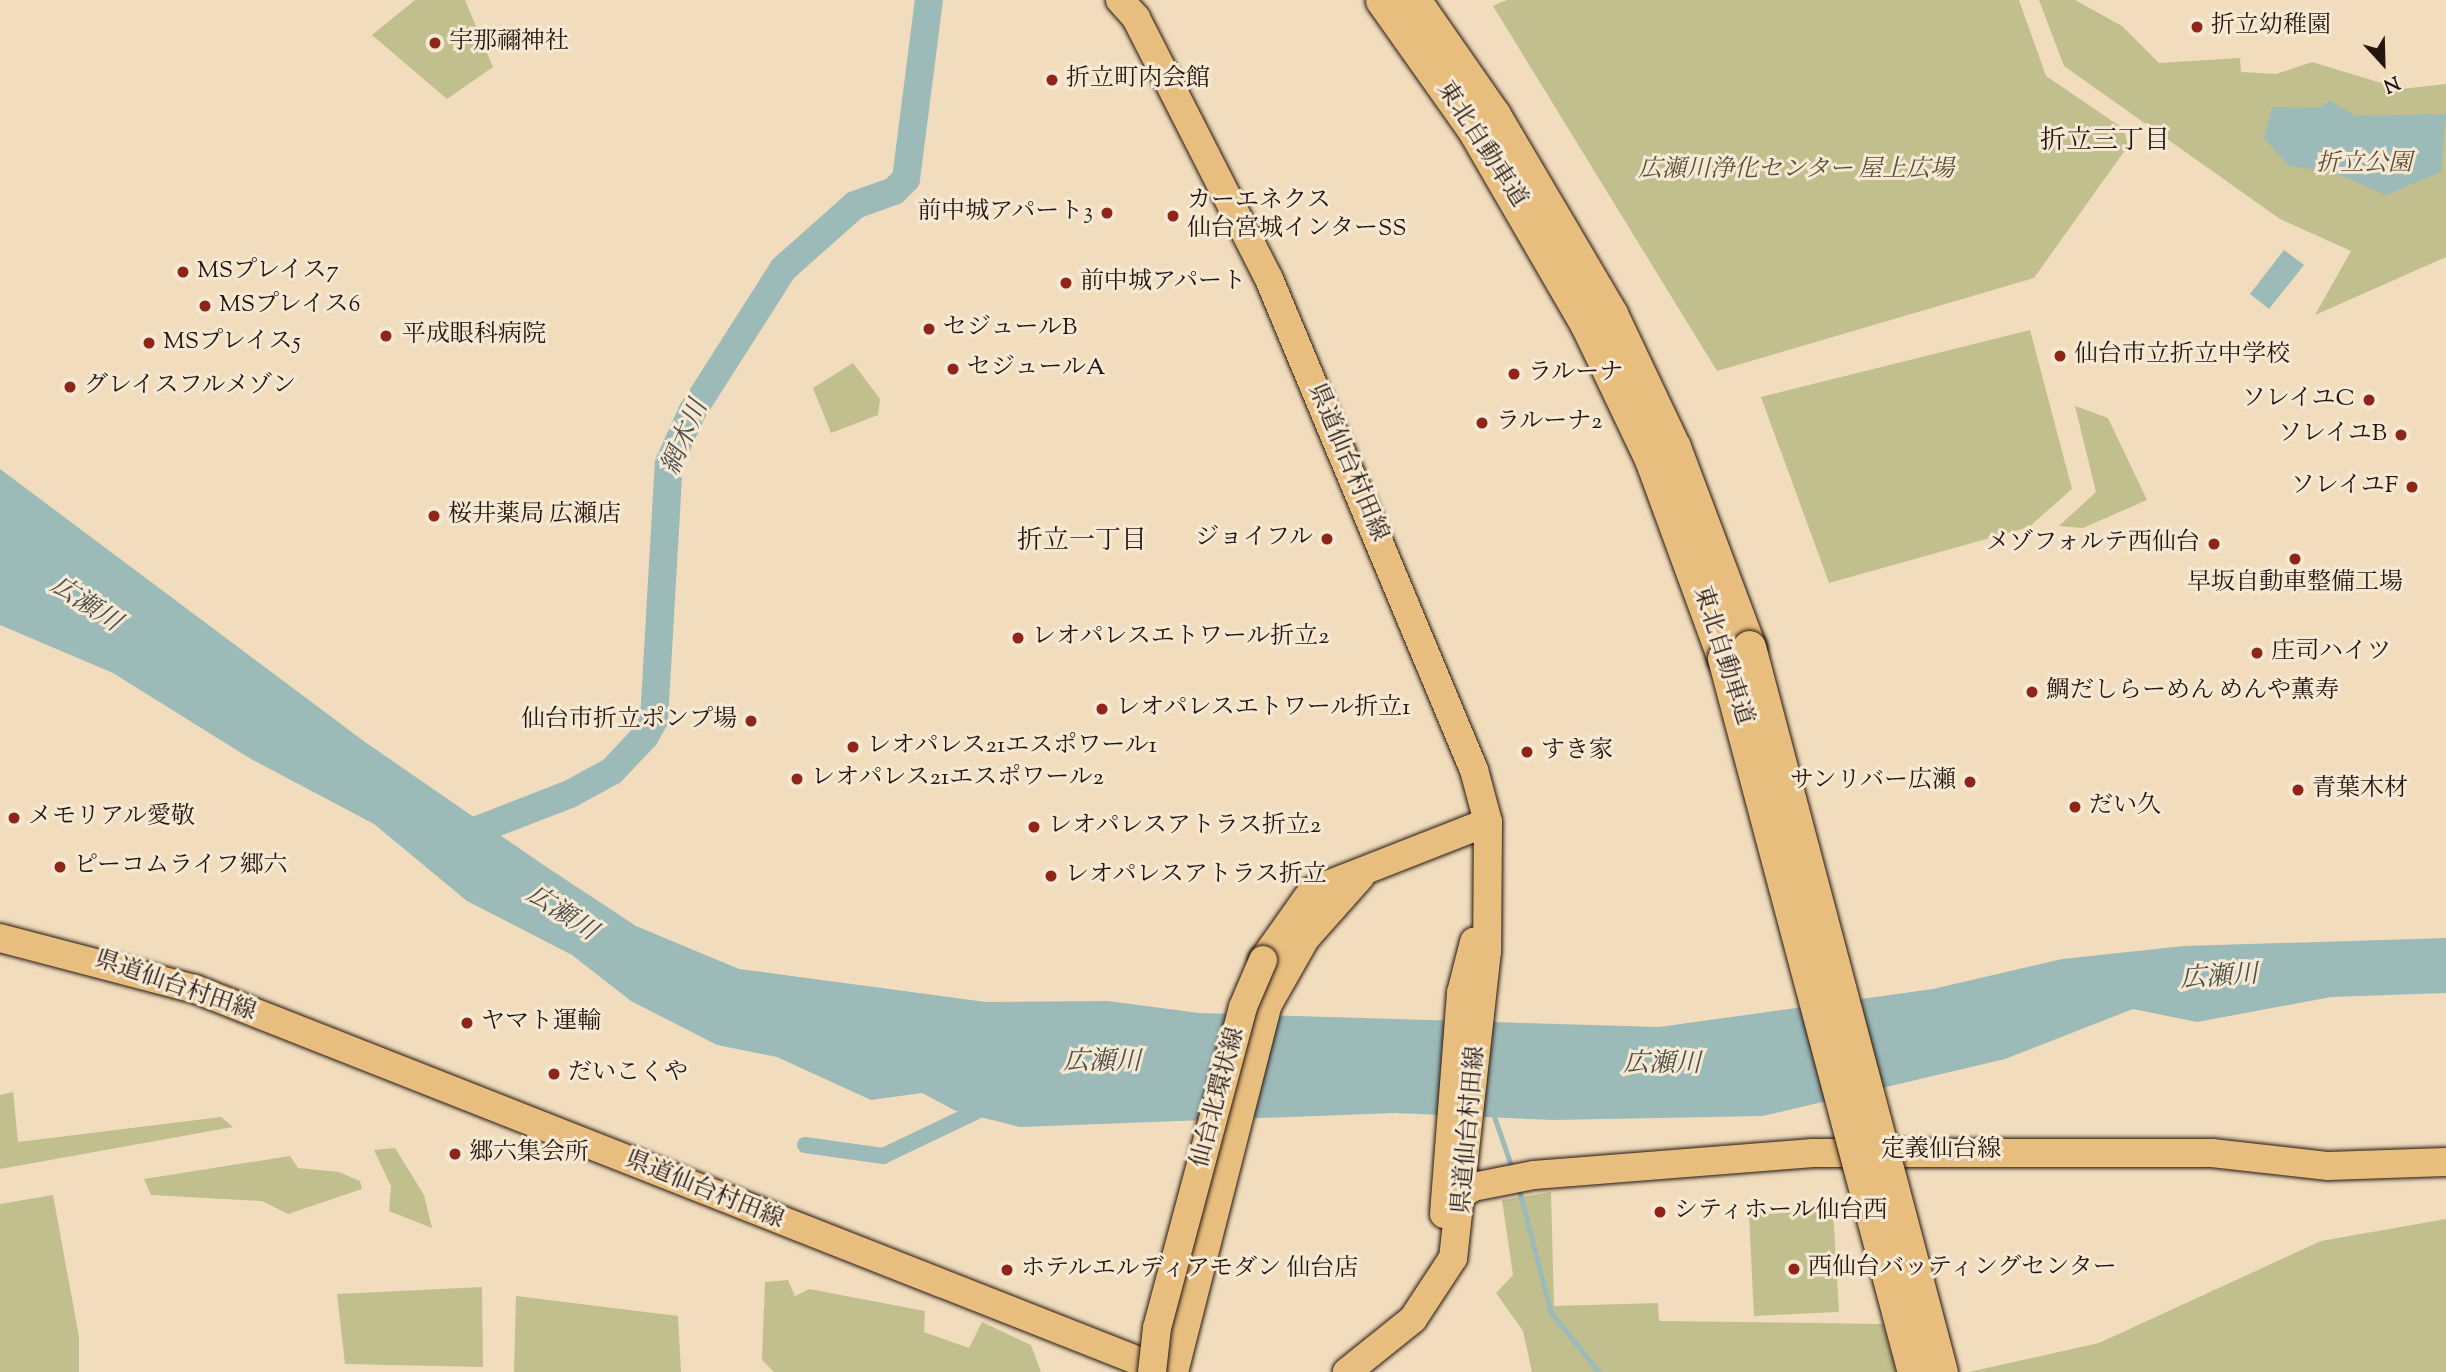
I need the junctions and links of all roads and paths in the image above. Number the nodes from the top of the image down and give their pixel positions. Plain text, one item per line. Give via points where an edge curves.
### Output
1 (1382, 0) edge
2 (1414, 0) edge
3 (1130, 6) edge
4 (1737, 652) junction
5 (1488, 822) junction
6 (0, 938) edge
7 (1277, 960) junction
8 (2446, 1162) edge
9 (1454, 1186) junction
10 (1152, 1372) edge
11 (1167, 1372) edge
12 (1174, 1372) edge
13 (1347, 1372) edge
14 (1914, 1372) edge
15 (1941, 1372) edge

1 - 4 highway, 東北自動車道 via 1474,130 1587,325
2 - 4 highway, 東北自動車道 via 1501,126 1611,314 1674,447
3 - 5 main road, 県道仙台村田線 via 1299,345 1474,770
4 - 14 highway, 東北自動車道, bridge
4 - 15 highway, 東北自動車道, bridge
5 - 7 main road, 仙台北環状線 via 1361,876 1312,891
5 - 9 main road, 県道仙台村田線 via 1483,928 1470,949 1472,993
6 - 11 main road, 県道仙台村田線 via 195,989
7 - 10 main road, 仙台北環状線, bridge via 1243,1007 1157,1328
7 - 12 main road, 仙台北環状線
8 - 9 main road, 定義仙台線 via 2328,1166 2212,1153 1899,1150 1534,1175
9 - 13 main road, 県道仙台村田線 via 1435,1272 1413,1319

